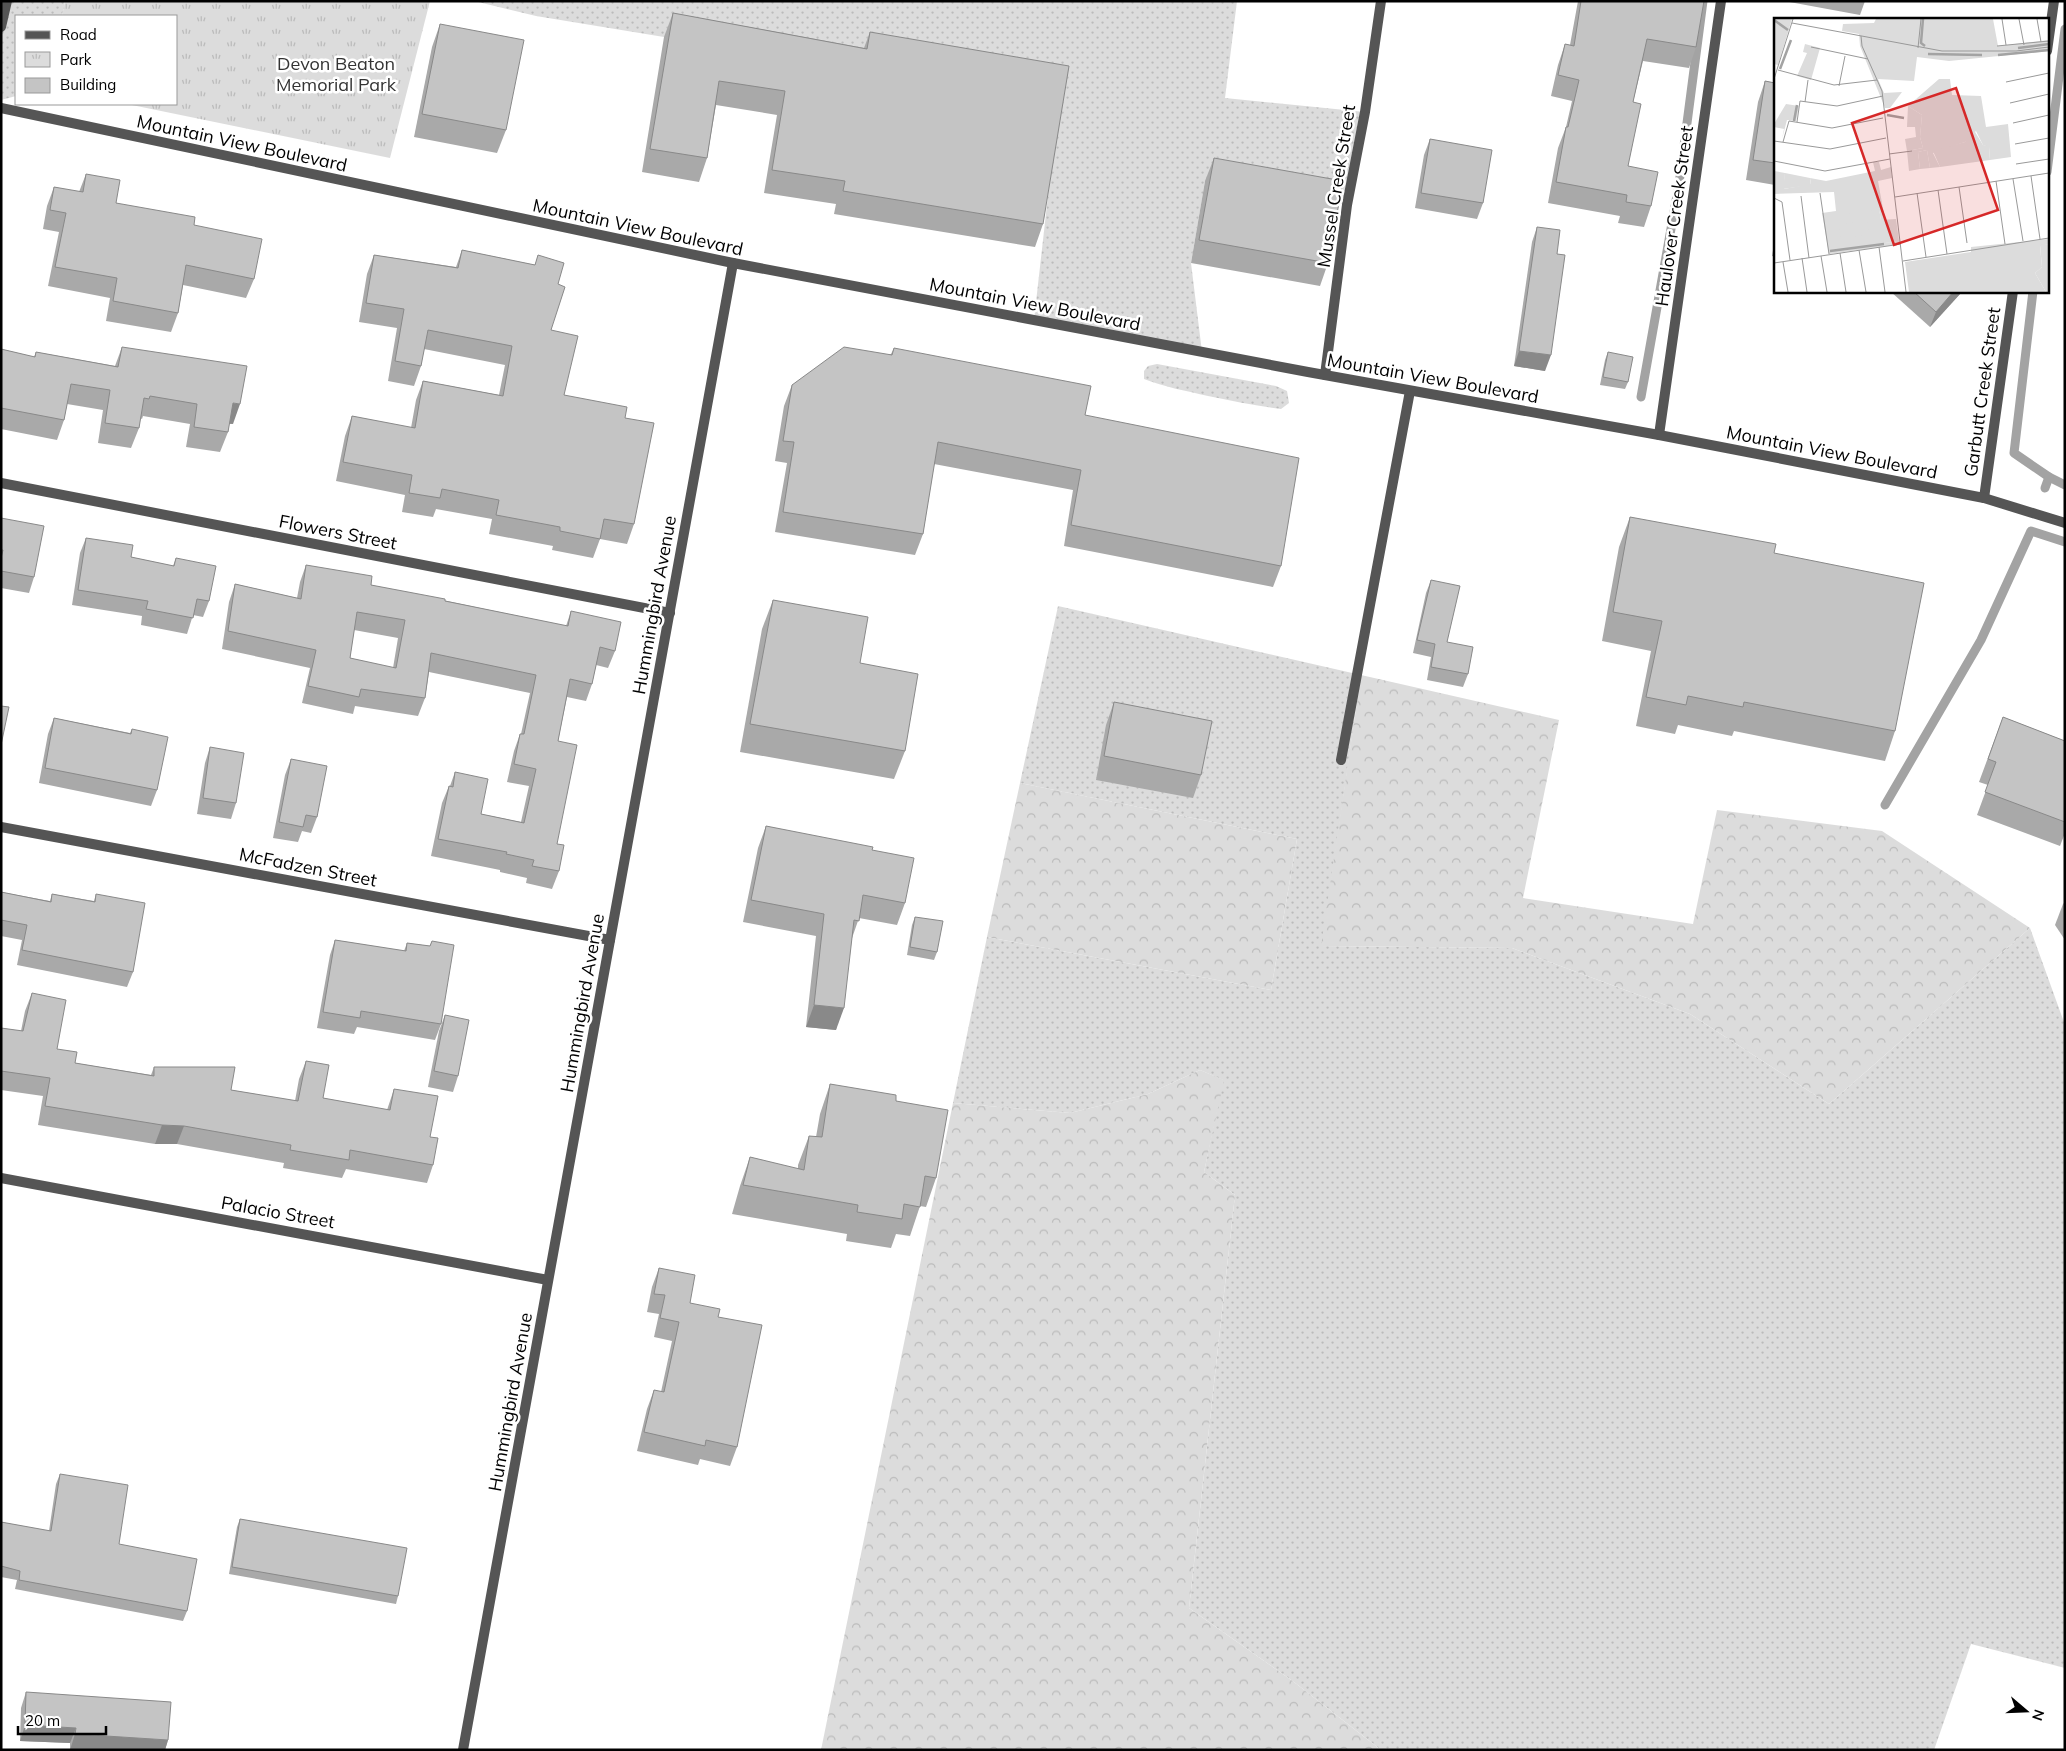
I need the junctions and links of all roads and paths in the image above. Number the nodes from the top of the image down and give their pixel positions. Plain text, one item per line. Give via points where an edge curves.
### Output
1 (7, 1) edge
2 (1381, 1) edge
3 (1721, 1) edge
4 (2054, 1) edge
5 (1, 27) edge
6 (2048, 44) edge
7 (1, 108) edge
8 (733, 263) junction
9 (2013, 292) edge
10 (1325, 375) junction
11 (1410, 391) junction
12 (1659, 435) junction
13 (1, 483) edge
14 (1984, 498) junction
15 (2065, 523) edge
16 (670, 612) junction
17 (1341, 760) dead end
18 (1, 827) edge
19 (610, 940) junction
20 (1, 1178) edge
21 (548, 1280) junction
22 (463, 1750) edge

1 - 5 street
2 - 10 street, Mussel Creek Street via 1347,205
3 - 12 street, Haulover Creek Street
4 - 6 street
7 - 8 street, Mountain View Boulevard
8 - 10 street, Mountain View Boulevard
8 - 16 street, Hummingbird Avenue
9 - 14 street, Garbutt Creek Street
10 - 11 street, Mountain View Boulevard
11 - 12 street, Mountain View Boulevard
11 - 17 street
12 - 14 street, Mountain View Boulevard
13 - 16 street, Flowers Street
14 - 15 street, Mountain View Boulevard
16 - 19 street, Hummingbird Avenue
18 - 19 street, McFadzen Street
19 - 21 street, Hummingbird Avenue
20 - 21 street, Palacio Street
21 - 22 street, Hummingbird Avenue

